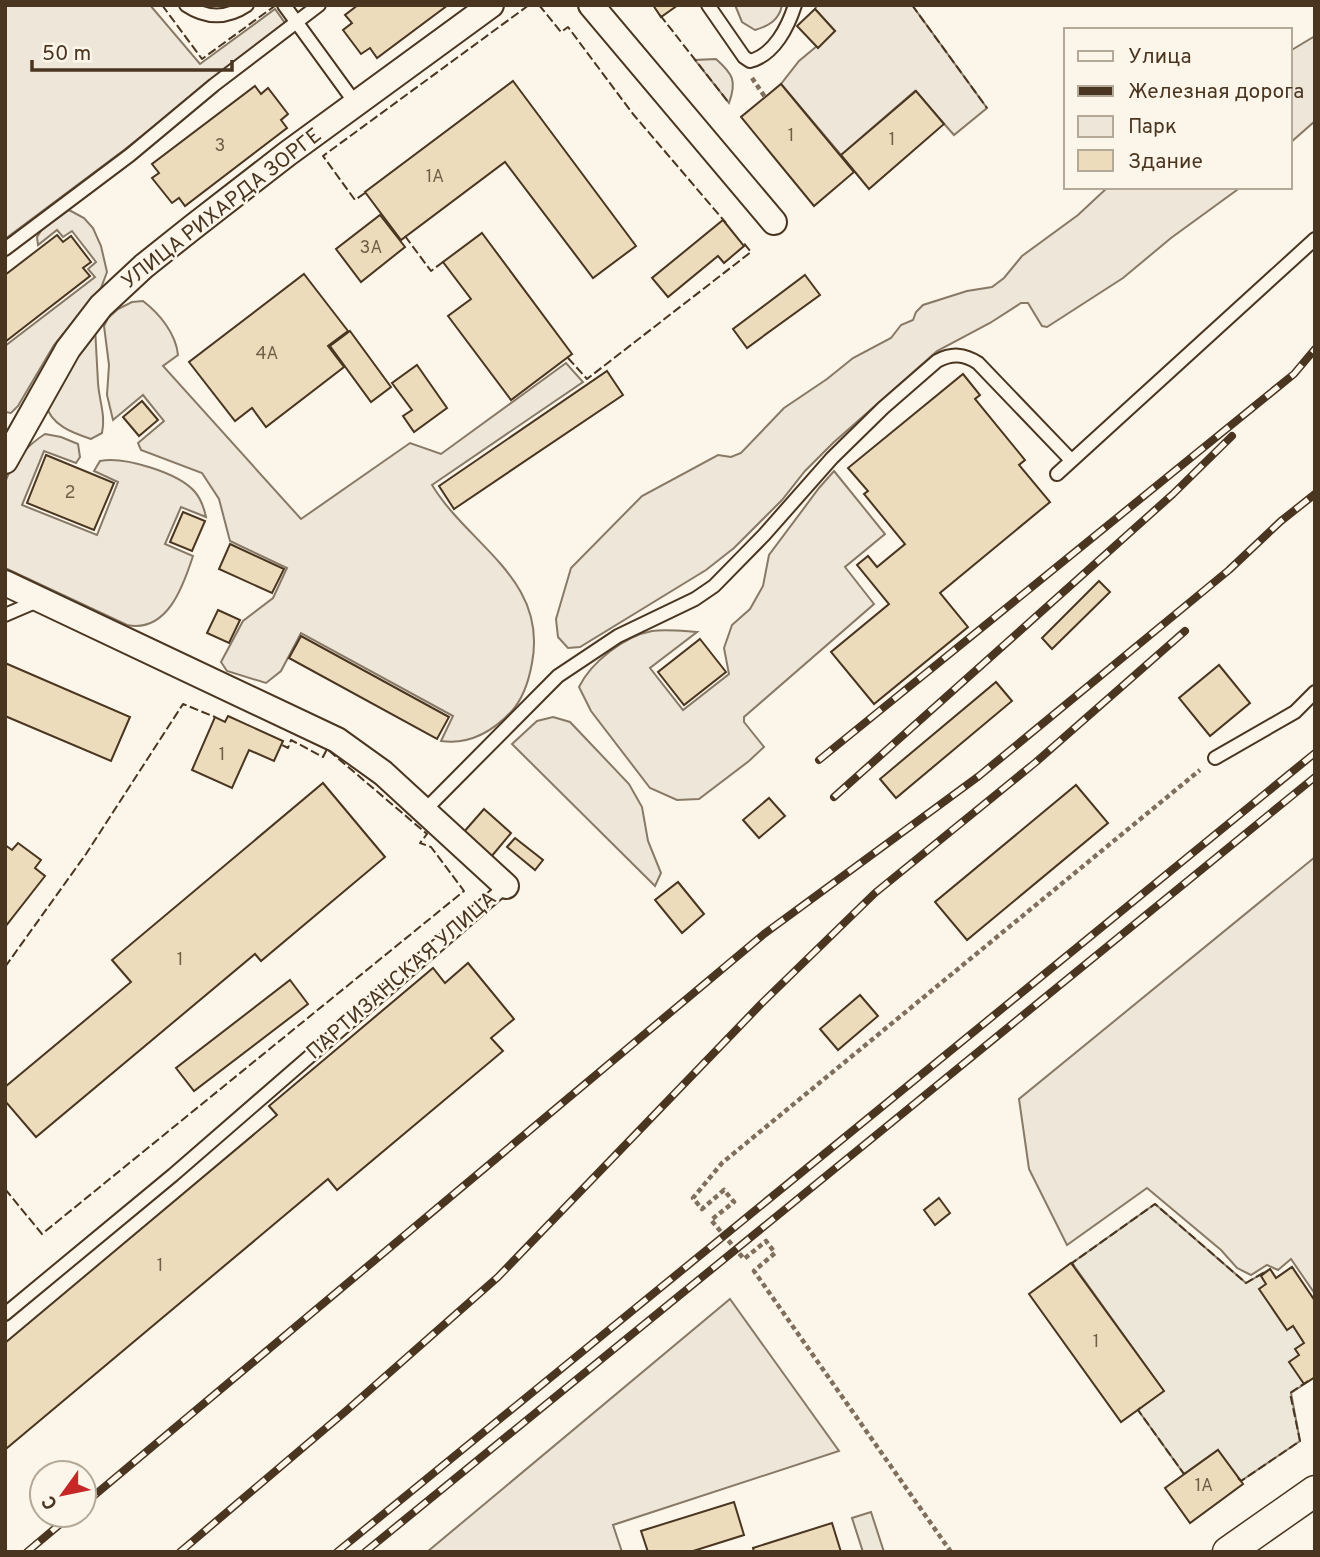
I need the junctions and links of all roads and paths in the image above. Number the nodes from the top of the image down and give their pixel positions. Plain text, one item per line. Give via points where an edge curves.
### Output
1 (186, 5) edge
2 (247, 5) edge
3 (284, 5) edge
4 (319, 5) edge
5 (491, 5) edge
6 (591, 5) edge
7 (708, 5) edge
8 (795, 5) edge
9 (296, 23) junction
10 (356, 104) junction
11 (774, 222) dead end
12 (1315, 239) edge
13 (5, 249) edge
14 (1071, 460) junction
15 (5, 461) edge
16 (1057, 474) dead end
17 (5, 583) edge
18 (40, 600) junction
19 (5, 615) edge
20 (1315, 692) edge
21 (1215, 758) joint
22 (425, 810) junction
23 (506, 886) joint
24 (5, 1314) edge
25 (1313, 1496) edge
26 (951, 1552) edge
27 (1228, 1552) edge

1 - 2 lane via 217,17
3 - 9 lane
4 - 9 lane
5 - 10 street, УЛИЦА РИХАРДА ЗОРГЕ
6 - 11 street
7 - 8 lane via 750,61 775,44
9 - 10 lane
9 - 13 lane
10 - 15 street, УЛИЦА РИХАРДА ЗОРГЕ via 193,227 101,306 68,349
12 - 14 lane
14 - 16 lane
14 - 22 lane via 978,363 959,355 937,361 832,458 714,586 618,636 558,676
17 - 18 street, ПАРТИЗАНСКАЯ УЛИЦА
18 - 19 lane
18 - 22 street, ПАРТИЗАНСКАЯ УЛИЦА via 337,740
20 - 21 lane via 1295,712
21 - 26 path via 722,1163 693,1198 702,1209 724,1190 734,1202 711,1220 735,1251 744,1259 766,1241 775,1253 754,1271
22 - 23 street, ПАРТИЗАНСКАЯ УЛИЦА
23 - 24 lane, ПАРТИЗАНСКАЯ УЛИЦА
25 - 27 street

